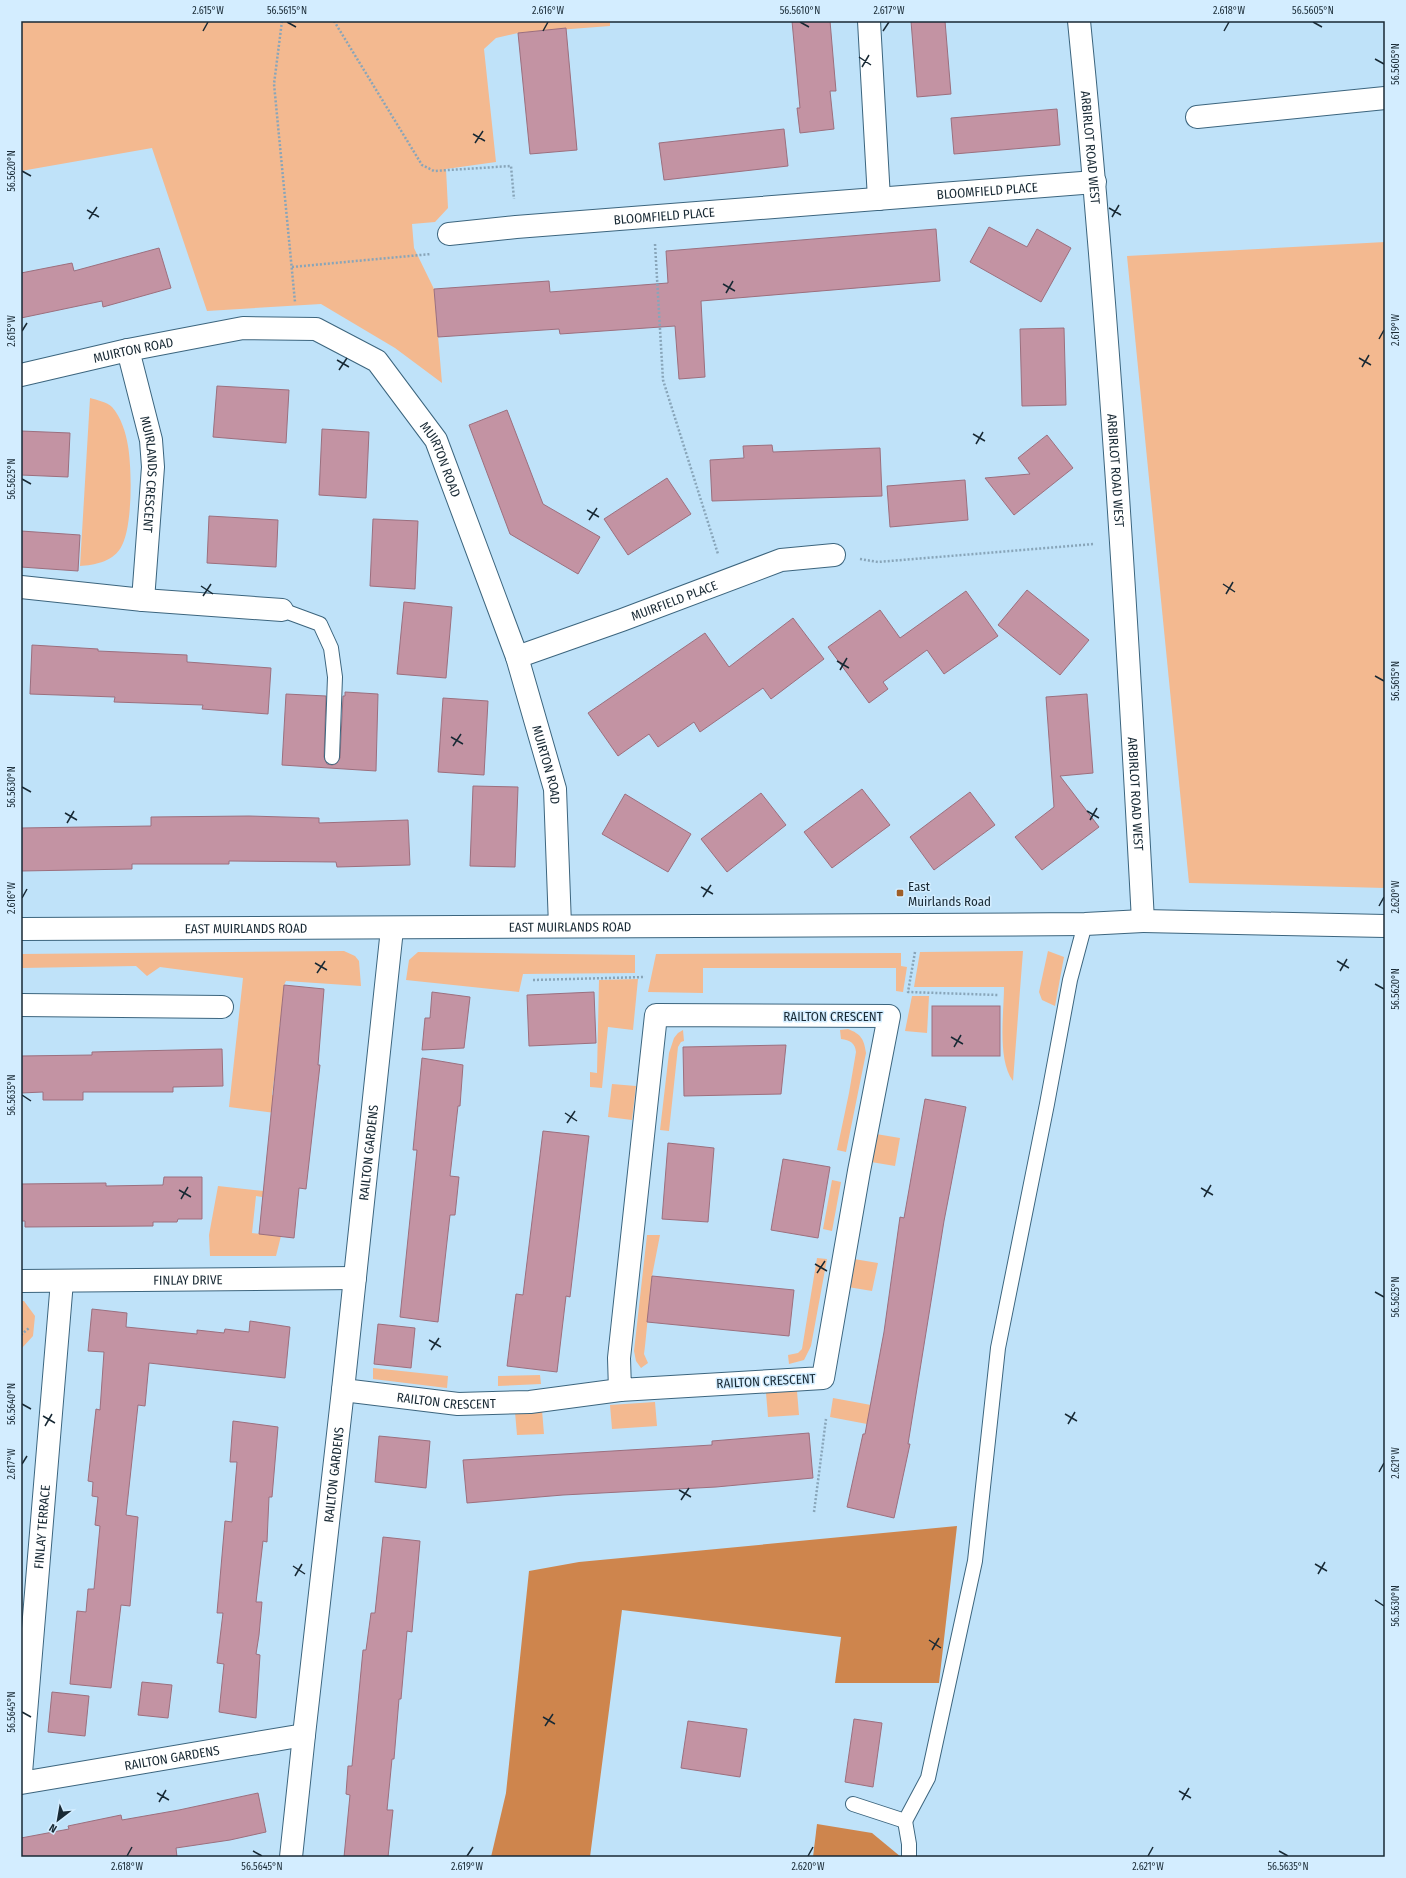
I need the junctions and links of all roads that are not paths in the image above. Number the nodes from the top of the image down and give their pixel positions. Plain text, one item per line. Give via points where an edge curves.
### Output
1 (869, 21) edge
2 (1079, 21) edge
3 (1385, 98) edge
4 (1197, 116) dead end
5 (1095, 182) junction
6 (879, 199) junction
7 (449, 234) road end
8 (128, 350) junction
9 (21, 375) edge
10 (834, 555) road end
11 (21, 587) edge
12 (143, 600) junction
13 (282, 610) joint
14 (517, 657) junction
15 (332, 757) dead end
16 (1143, 921) junction
17 (1085, 924) junction
18 (560, 926) junction
19 (1385, 926) edge
20 (392, 928) junction
21 (21, 929) edge
22 (21, 1005) edge
23 (222, 1007) dead end
24 (355, 1278) junction
25 (21, 1281) edge
26 (62, 1281) junction
27 (343, 1390) junction
28 (620, 1390) junction
29 (304, 1735) junction
30 (21, 1773) edge
31 (21, 1783) edge
32 (853, 1804) dead end
33 (905, 1821) junction
34 (291, 1857) edge
35 (909, 1857) edge

1 - 6 street
2 - 5 street, ARBIRLOT ROAD WEST
3 - 4 street
5 - 6 street, BLOOMFIELD PLACE
5 - 16 street, ARBIRLOT ROAD WEST via 1121,542
6 - 7 street, BLOOMFIELD PLACE
8 - 9 street, MUIRTON ROAD
8 - 12 street, MUIRLANDS CRESCENT via 151,440 153,467
8 - 14 street, MUIRTON ROAD via 243,328 316,328 377,361 436,440
10 - 14 street, MUIRFIELD PLACE via 781,560
11 - 12 street
12 - 13 street
13 - 15 lane via 320,624 330,648 335,677
14 - 18 street, MUIRTON ROAD via 555,789
16 - 17 street, EAST MUIRLANDS ROAD
16 - 19 street, EAST MUIRLANDS ROAD
17 - 18 street, EAST MUIRLANDS ROAD
17 - 33 lane via 1070,980 998,1348 975,1561 928,1778
18 - 20 street, EAST MUIRLANDS ROAD
20 - 21 street, EAST MUIRLANDS ROAD
20 - 24 street, RAILTON GARDENS
22 - 23 street
24 - 26 street, FINLAY DRIVE
24 - 27 street, RAILTON GARDENS
25 - 26 street, FINLAY DRIVE
26 - 30 street, FINLAY TERRACE
27 - 28 street, RAILTON CRESCENT via 458,1404 530,1402
27 - 29 street, RAILTON GARDENS
28 - 28 street, RAILTON CRESCENT via 619,1358 656,1015 889,1016 823,1378
29 - 31 street, RAILTON GARDENS
29 - 34 street
32 - 33 lane
33 - 35 lane

